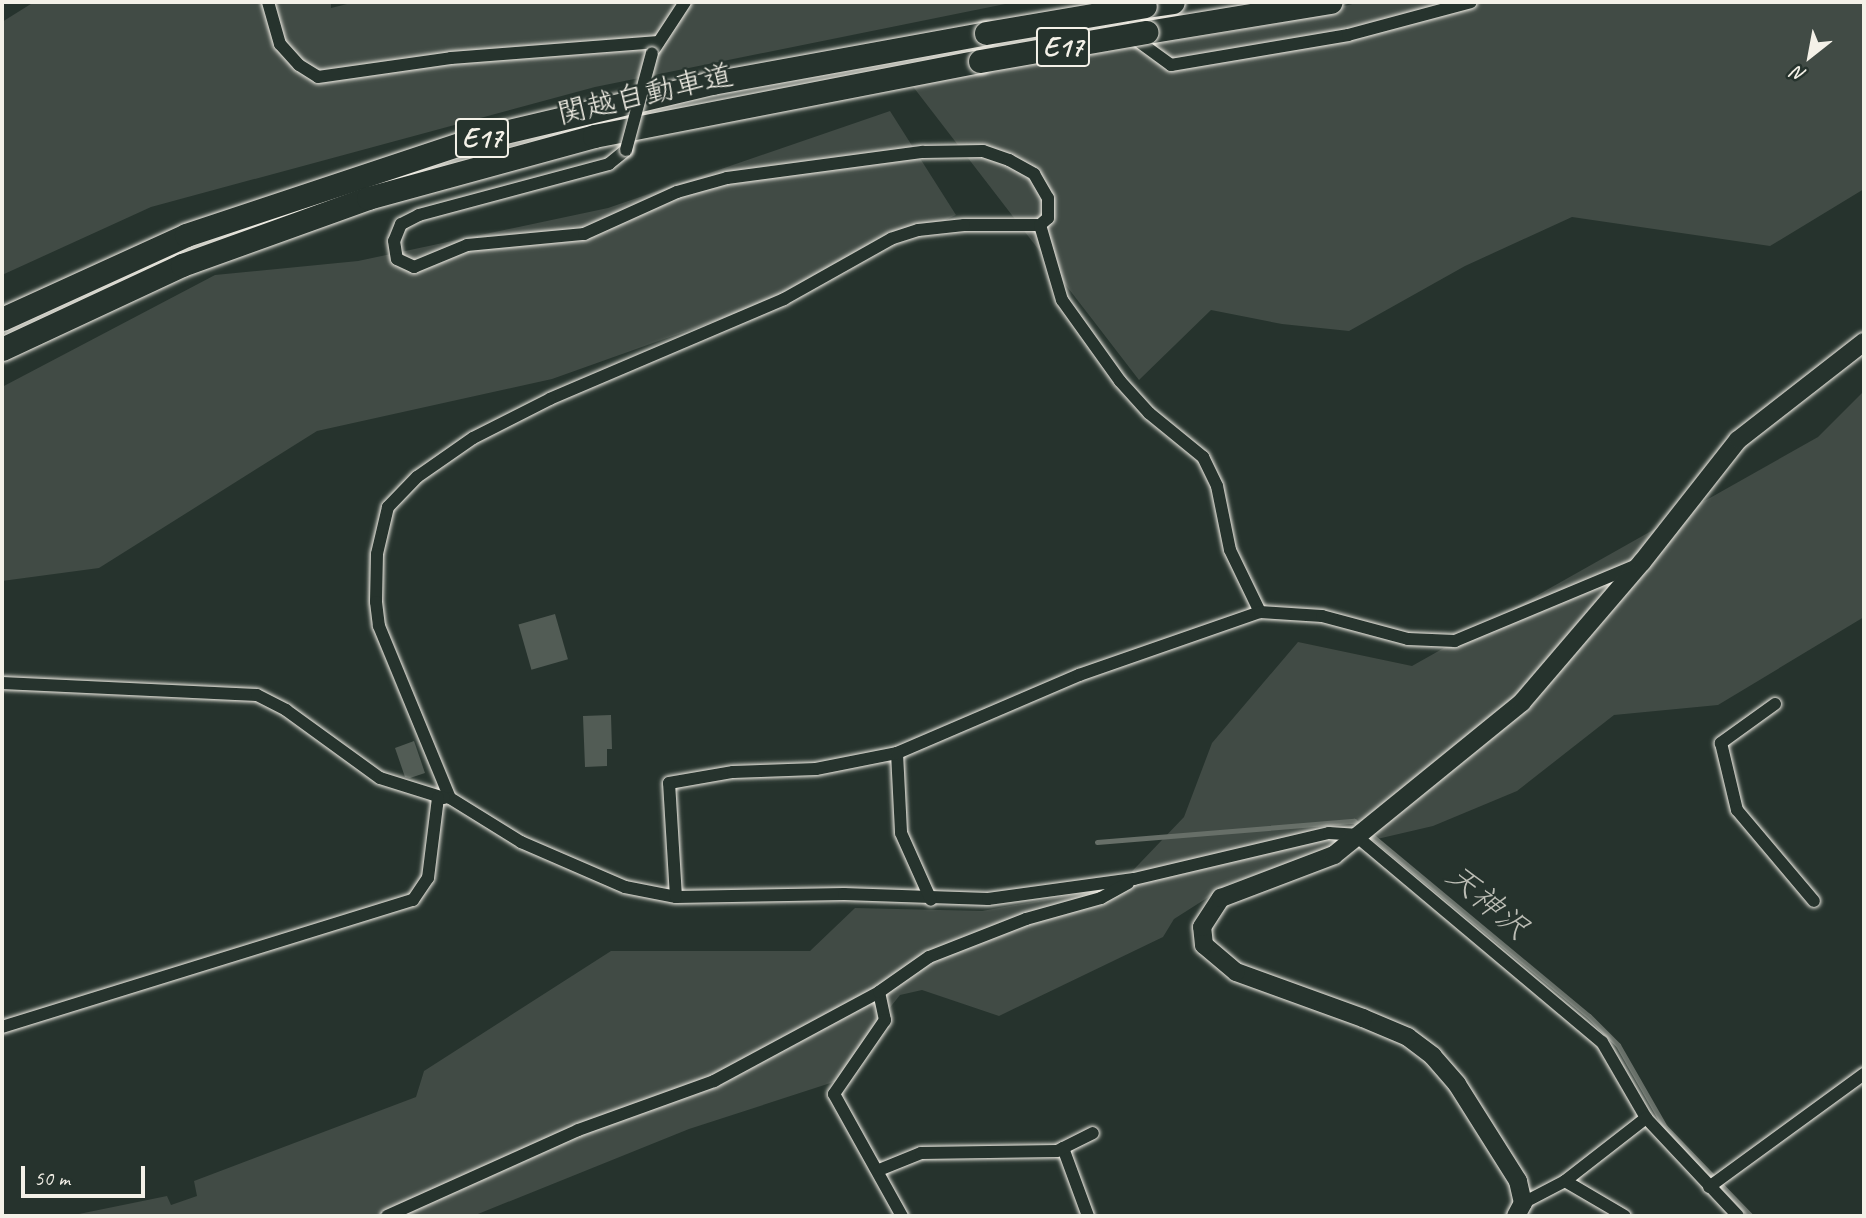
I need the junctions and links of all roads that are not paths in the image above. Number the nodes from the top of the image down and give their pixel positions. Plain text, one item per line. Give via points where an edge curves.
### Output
1 (268, 2) edge
2 (685, 2) edge
3 (1173, 2) edge
4 (1331, 2) edge
5 (1471, 2) edge
6 (1138, 4) edge
7 (655, 48) junction
8 (1040, 225) junction
9 (2, 318) edge
10 (1864, 342) edge
11 (2, 348) edge
12 (1642, 562) junction
13 (1260, 612) junction
14 (2, 683) edge
15 (1775, 704) dead end
16 (897, 753) junction
17 (444, 798) junction
18 (1355, 835) junction
19 (1135, 879) junction
20 (676, 897) junction
21 (931, 900) junction
22 (1814, 901) dead end
23 (879, 992) junction
24 (2, 1027) edge
25 (1864, 1074) edge
26 (1646, 1118) junction
27 (1093, 1133) dead end
28 (1063, 1148) junction
29 (879, 1170) junction
30 (1565, 1181) junction
31 (1714, 1182) junction
32 (1519, 1210) edge
33 (387, 1216) edge
34 (902, 1216) edge
35 (1088, 1216) edge
36 (1625, 1216) edge
37 (1738, 1216) edge

1 - 7 street via 280,44 318,77 451,58
2 - 7 street
3 - 6 highway, 関越自動車道 / E17
4 - 11 highway, 関越自動車道 / E17, bridge via 980,61 607,133 380,194 182,264
5 - 6 street via 1348,34 1171,65 1138,41
6 - 9 highway, 関越自動車道 / E17, bridge via 712,83 475,139 186,235
7 - 8 street, bridge via 625,150 609,164 419,215 401,224 394,241 397,258 414,267 467,245 584,234 677,192 727,178 923,152 983,151 1034,174 1048,198 1048,218
8 - 13 street via 1062,300 1120,381 1149,413 1203,457 1217,486 1230,550
8 - 17 street via 964,225 918,230 891,239 784,299 550,399 473,438 417,477 388,507 377,554 376,602 379,626
10 - 12 street via 1738,440
12 - 13 street via 1455,641 1408,639 1322,616
12 - 18 street via 1522,702
13 - 16 street via 1079,675
14 - 17 street via 257,695 286,710 380,778
15 - 22 street via 1721,743 1737,810
16 - 20 street via 816,769 733,772 669,783
16 - 21 street via 901,833
17 - 20 street via 521,842 625,887
17 - 24 street via 428,878 413,900
18 - 19 street via 1329,833
18 - 26 street via 1602,1042
18 - 32 street via 1320,863 1221,898 1202,927 1205,945 1236,972 1408,1037 1433,1056 1457,1084 1518,1181
19 - 21 street via 988,899
19 - 23 street via 1101,898 1026,919 929,957
20 - 21 street via 830,894
23 - 29 street via 886,1020 834,1094
23 - 33 street via 714,1081 578,1130
25 - 31 street
26 - 30 street
26 - 31 street
27 - 28 street
28 - 29 street via 921,1153
28 - 35 street
29 - 34 street
30 - 32 street
30 - 36 street
31 - 37 street

